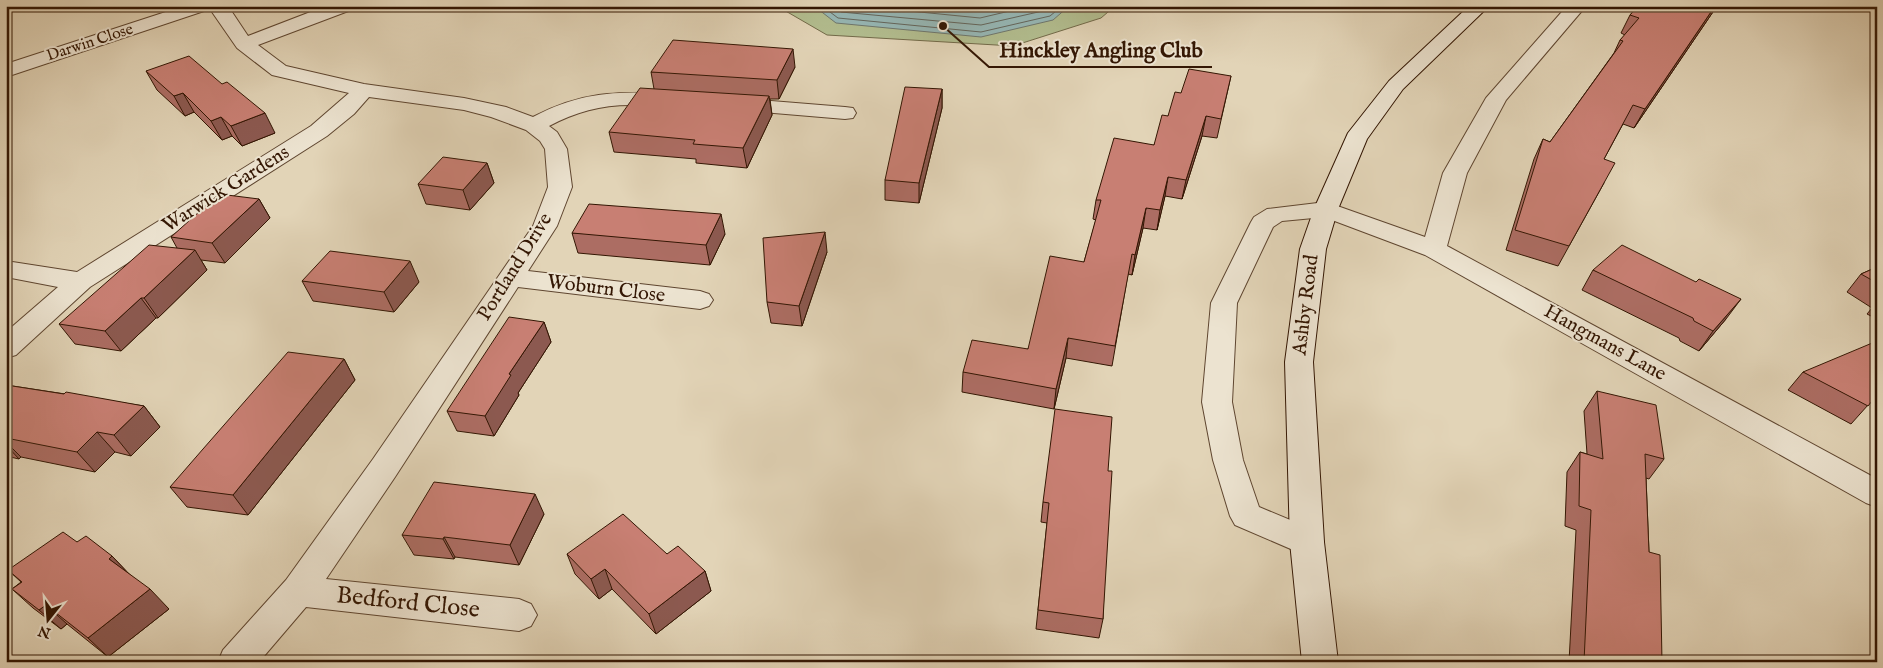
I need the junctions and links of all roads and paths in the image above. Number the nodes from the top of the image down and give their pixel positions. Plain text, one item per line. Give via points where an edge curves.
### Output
1 (203, 6) edge
2 (218, 6) edge
3 (344, 6) edge
4 (1480, 6) edge
5 (1577, 6) edge
6 (244, 44) junction
7 (6, 71) edge
8 (364, 90) junction
9 (846, 113) dead end
10 (534, 125) junction
11 (1326, 209) junction
12 (1434, 249) junction
13 (6, 269) edge
14 (511, 278) junction
15 (80, 281) junction
16 (700, 300) dead end
17 (6, 348) edge
18 (1877, 494) edge
19 (1307, 542) junction
20 (298, 591) junction
21 (519, 616) dead end
22 (236, 662) edge
23 (1320, 662) edge

1 - 7 street, Darwin Close
2 - 6 street, Portland Drive
3 - 6 street
4 - 11 street, Ashby Road via 1396,85 1356,138
5 - 12 street via 1488,114 1455,173
6 - 8 street, Portland Drive via 279,71
8 - 10 street, Portland Drive via 464,104
8 - 15 street, Warwick Gardens via 319,131
9 - 10 street via 701,101 616,98 584,103
10 - 14 street, Portland Drive via 549,136 556,149 560,187 545,226
11 - 12 street, Hangmans Lane
11 - 19 street, Ashby Road via 1313,249 1299,362
11 - 19 street via 1276,214 1263,222 1224,303 1217,402 1228,460 1246,516
12 - 18 street, Hangmans Lane
13 - 15 street
14 - 16 street, Woburn Close
14 - 20 street, Portland Drive
15 - 17 street, Warwick Gardens
19 - 23 street, Ashby Road
20 - 21 street, Bedford Close
20 - 22 street, Portland Drive

